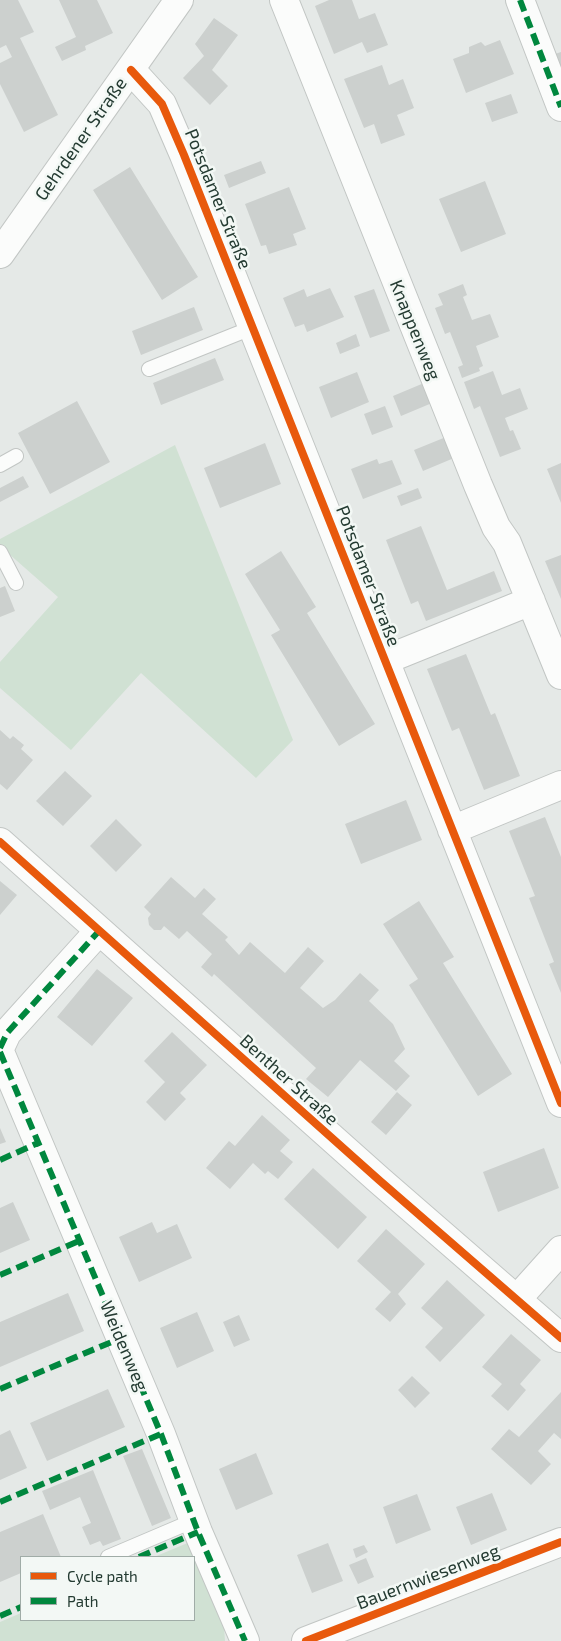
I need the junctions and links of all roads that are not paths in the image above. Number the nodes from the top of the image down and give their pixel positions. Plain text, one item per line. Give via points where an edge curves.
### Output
1 (179, 0) edge
2 (284, 0) edge
3 (520, 0) edge
4 (130, 70) junction
5 (561, 107) edge
6 (0, 254) edge
7 (254, 327) junction
8 (149, 369) dead end
9 (16, 456) dead end
10 (0, 464) edge
11 (0, 552) edge
12 (16, 583) dead end
13 (531, 601) junction
14 (385, 660) junction
15 (558, 661) edge
16 (561, 785) edge
17 (452, 830) junction
18 (0, 842) edge
19 (99, 931) junction
20 (0, 1050) edge
21 (554, 1064) edge
22 (561, 1103) edge
23 (561, 1250) edge
24 (517, 1299) junction
25 (561, 1338) edge
26 (195, 1520) junction
27 (561, 1542) edge
28 (110, 1556) edge
29 (245, 1641) edge
30 (306, 1641) edge

1 - 4 street, Gehrdener Straße
2 - 13 street, Knappenweg via 478,485
3 - 5 street
4 - 6 street, Gehrdener Straße
4 - 7 street, Potsdamer Straße via 162,104
7 - 8 lane
7 - 14 street, Potsdamer Straße
9 - 10 lane
11 - 12 lane
13 - 14 street, Potsdamer Straße
13 - 15 street, Knappenweg
14 - 17 street, Potsdamer Straße
16 - 17 street
17 - 21 street, Potsdamer Straße
18 - 19 street, Benther Straße
19 - 20 street, Weidenweg via 7,1034
19 - 24 street, Benther Straße via 378,1180
20 - 26 street, Weidenweg
21 - 22 street, Potsdamer Straße
23 - 24 street
24 - 25 street, Benther Straße
26 - 28 lane
26 - 29 street, Weidenweg
27 - 30 street, Bauernwiesenweg

